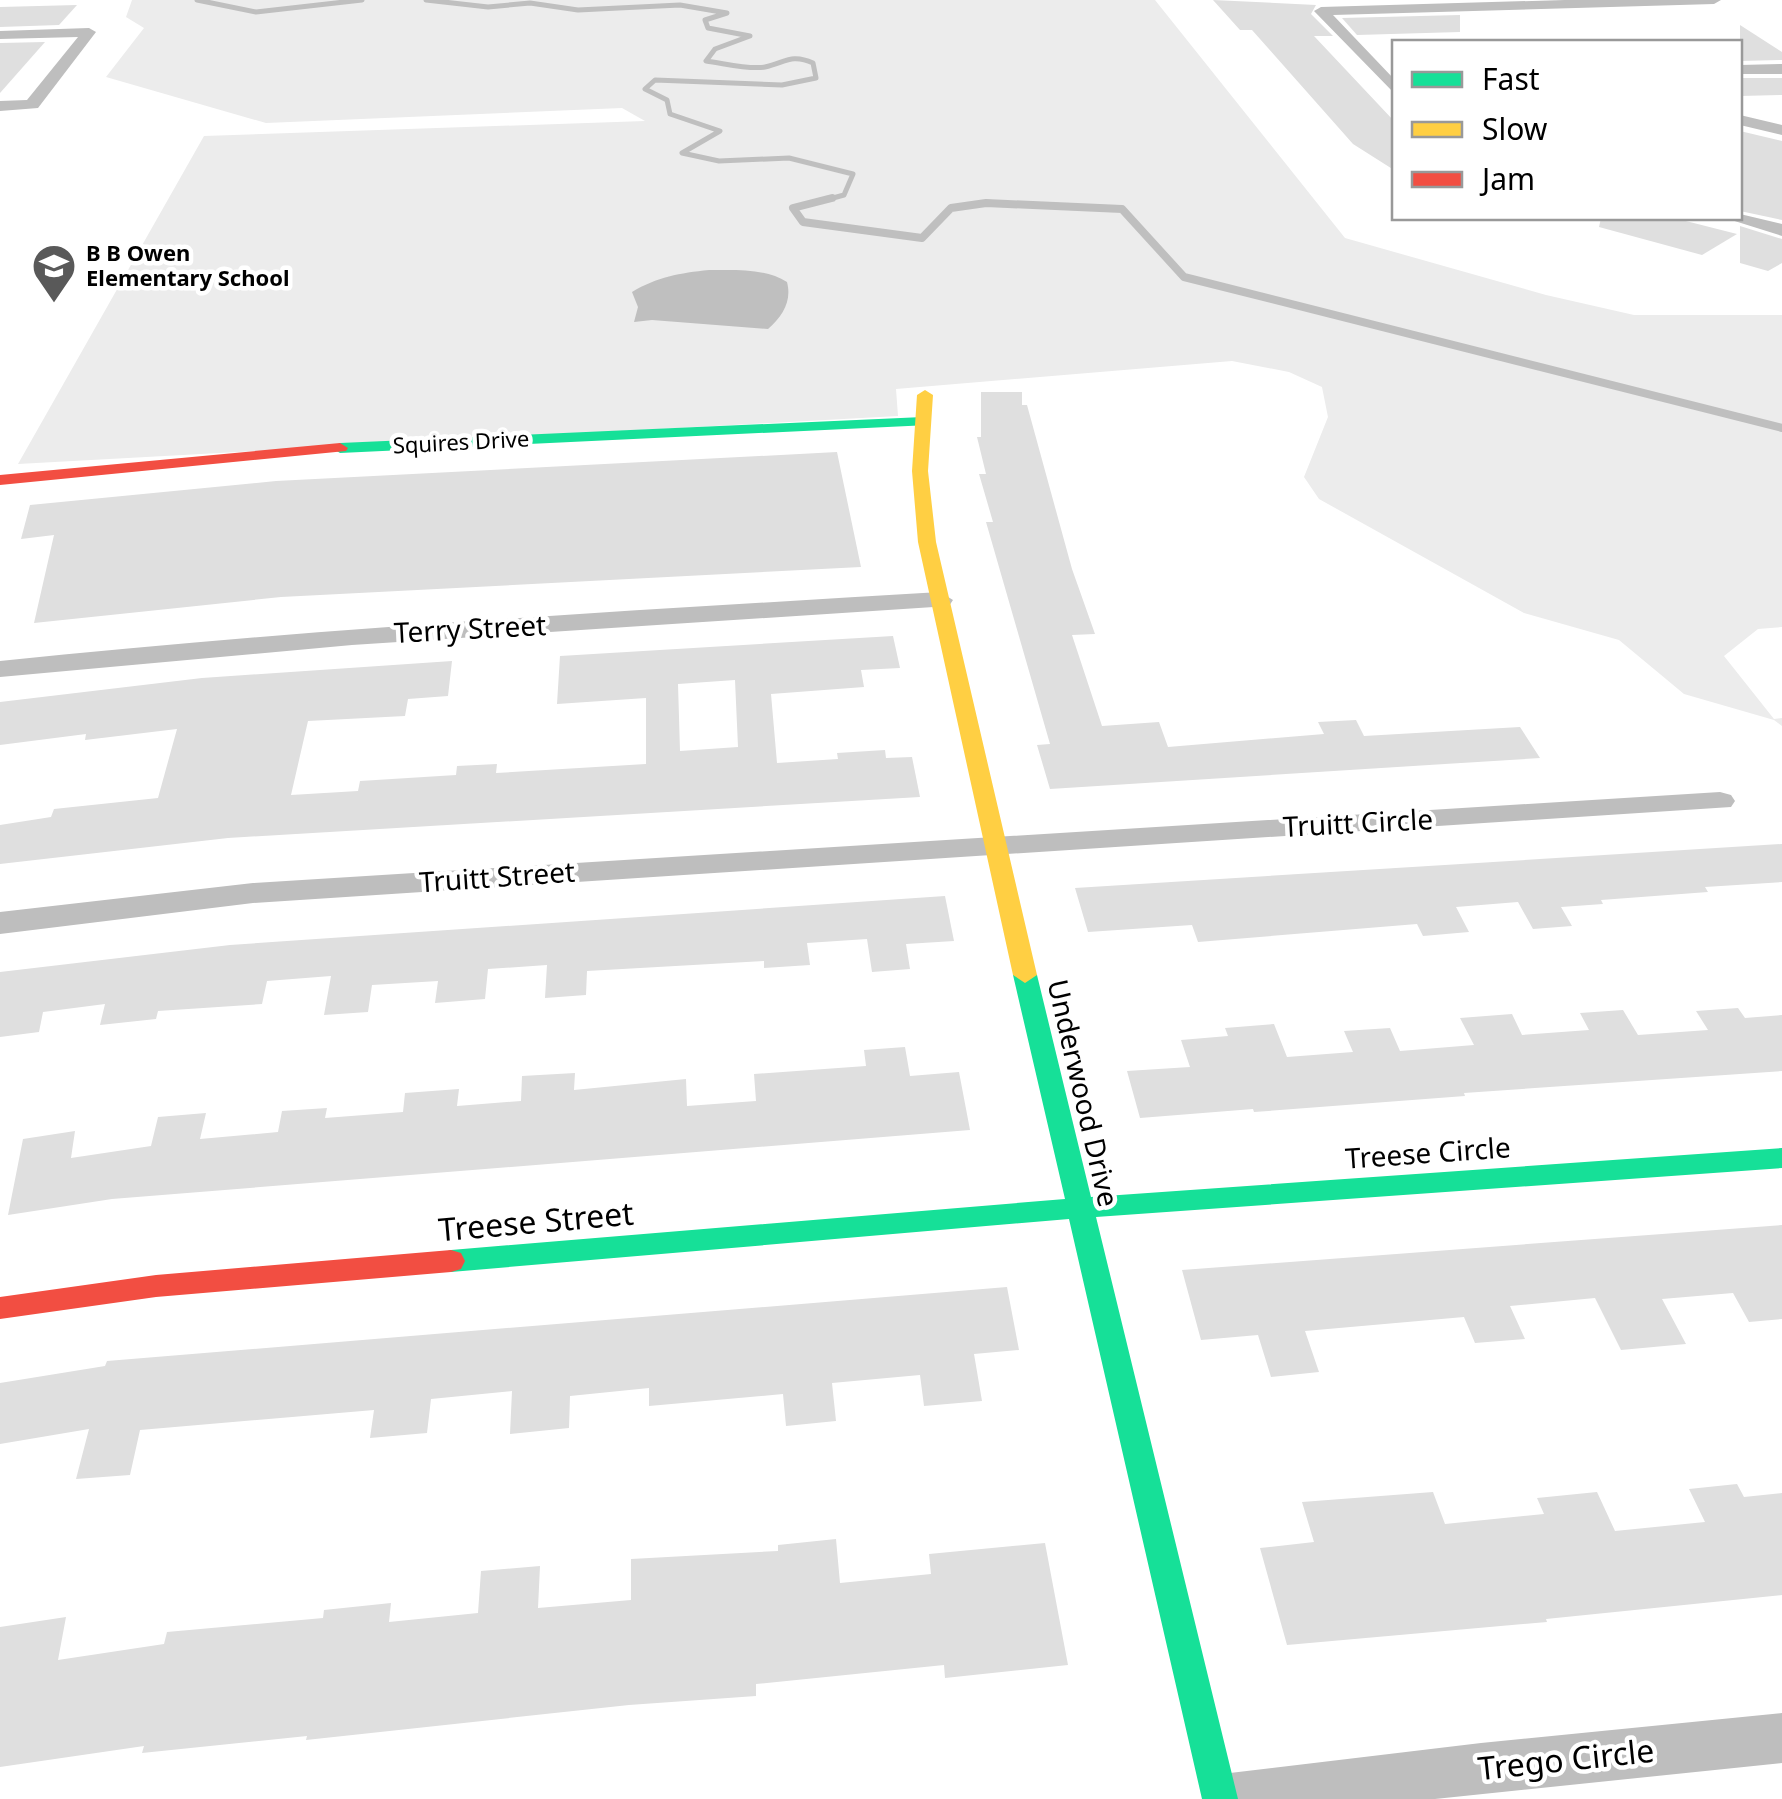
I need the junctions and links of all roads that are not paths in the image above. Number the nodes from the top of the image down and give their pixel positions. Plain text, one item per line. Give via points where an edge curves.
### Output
1 (1714, 0) edge
2 (0, 35) edge
3 (1782, 69) edge
4 (1742, 70) edge
5 (1392, 83) edge
6 (0, 106) edge
7 (1742, 120) edge
8 (1782, 130) edge
9 (1742, 220) edge
10 (1782, 230) edge
11 (925, 395) dead end
12 (923, 422) junction
13 (0, 480) edge
14 (940, 600) junction
15 (0, 669) edge
16 (1720, 801) dead end
17 (996, 845) junction
18 (0, 924) edge
19 (1782, 1158) edge
20 (1078, 1208) junction
21 (0, 1308) edge
22 (1782, 1738) edge
23 (1220, 1799) edge
24 (1230, 1799) edge

1 - 5 street via 1321,11
2 - 6 street via 89,32 32,105
3 - 4 street
7 - 8 street
9 - 10 street
11 - 12 street, Underwood Drive
12 - 13 street, Squires Drive via 356,447
12 - 14 street, Underwood Drive via 923,507
14 - 15 street, Terry Street via 408,632
14 - 17 street, Underwood Drive
16 - 17 street, Truitt Circle
17 - 18 street, Truitt Street via 252,894
17 - 20 street, Underwood Drive
19 - 20 street, Treese Circle
20 - 21 street, Treese Street via 156,1286
20 - 23 street, Underwood Drive
22 - 24 street, Trego Circle

